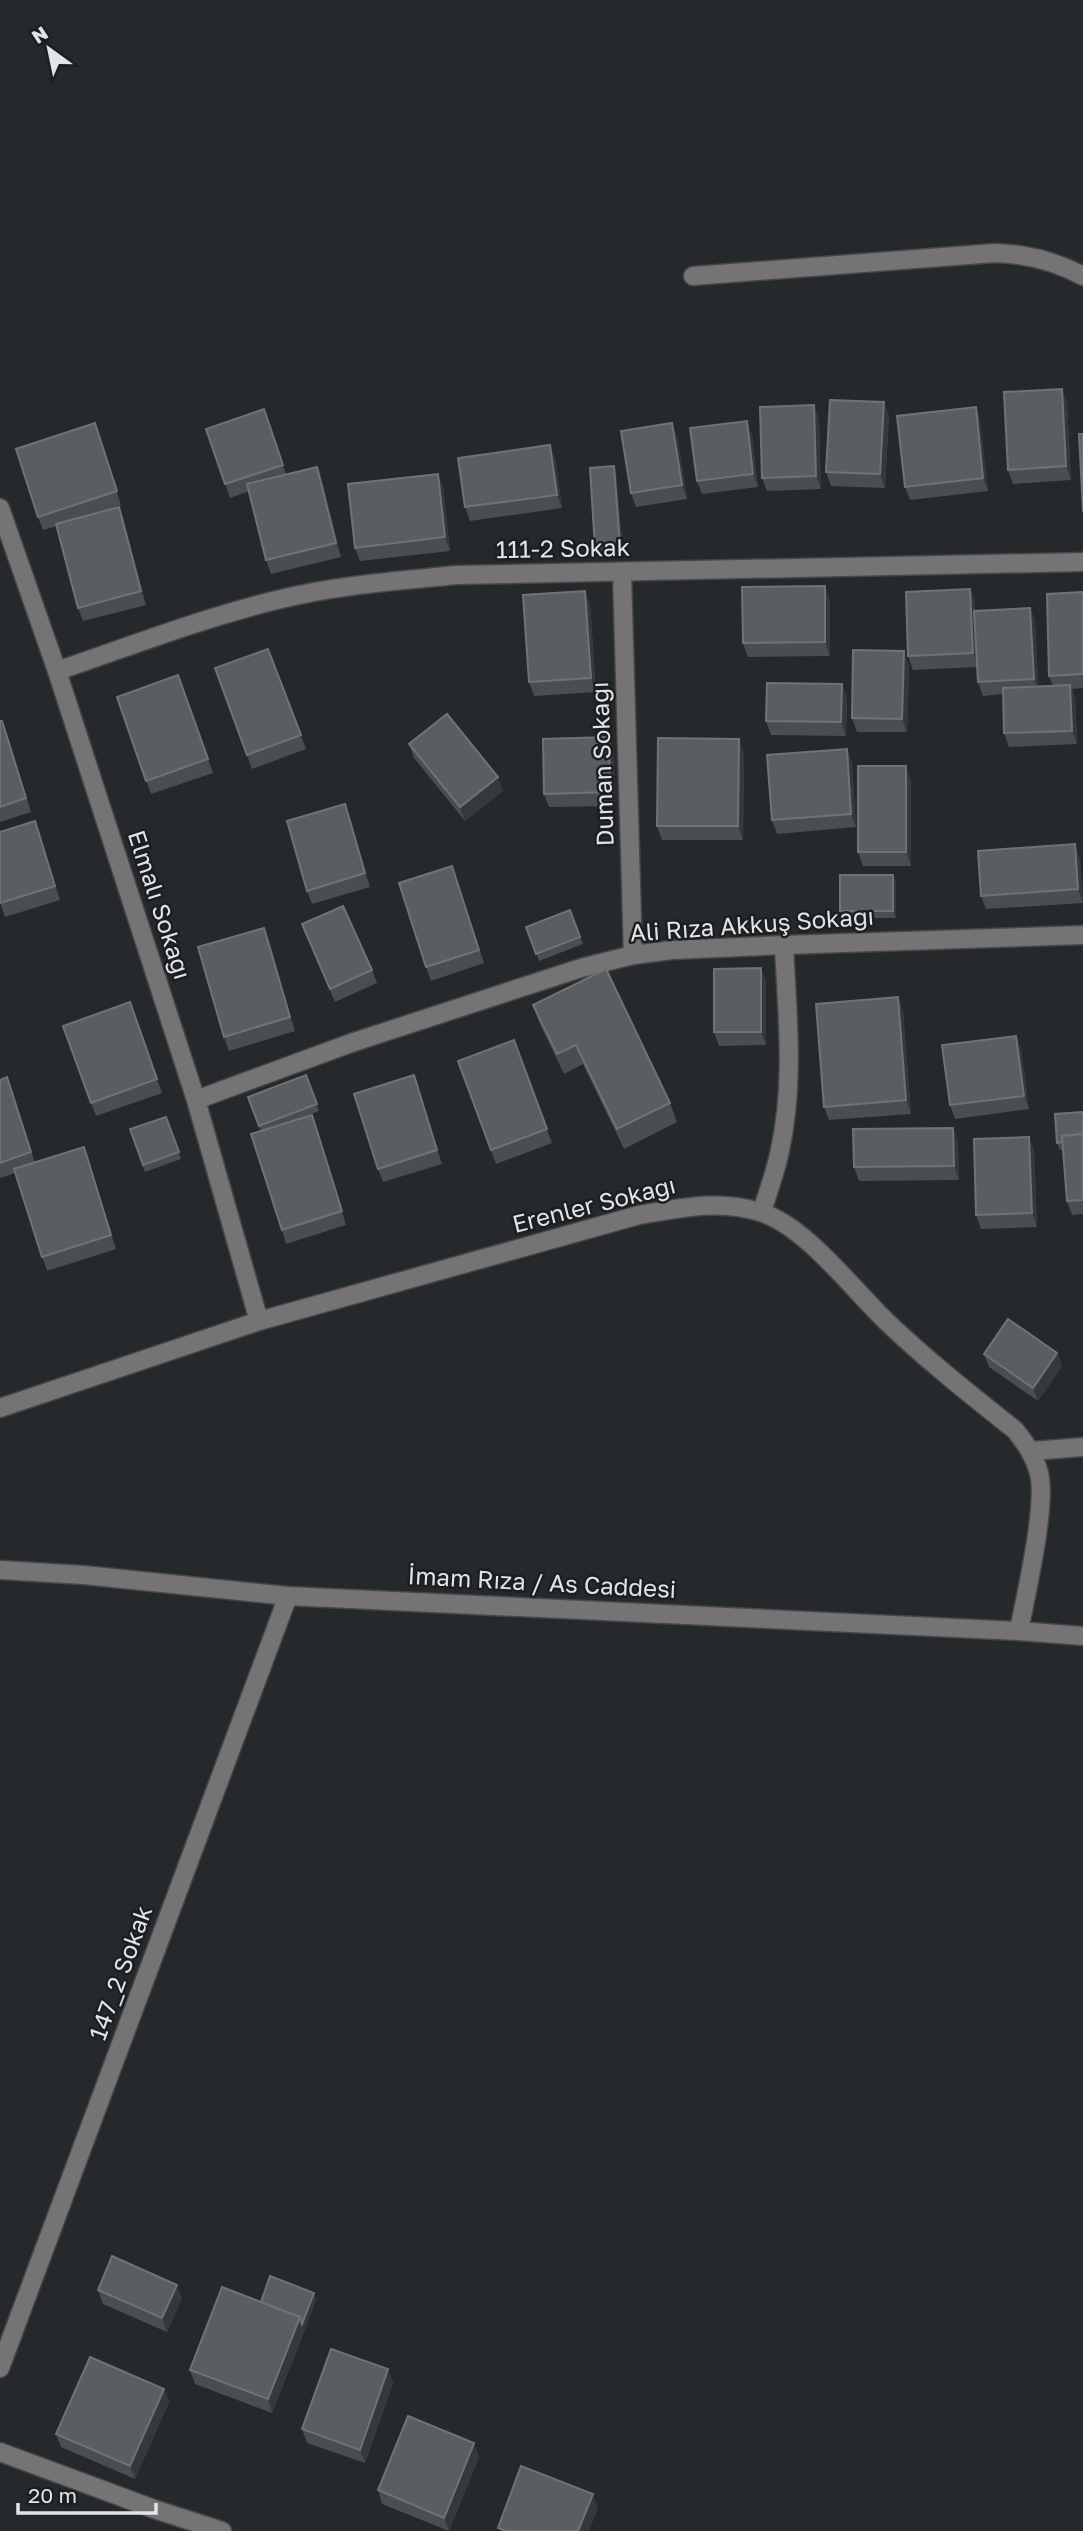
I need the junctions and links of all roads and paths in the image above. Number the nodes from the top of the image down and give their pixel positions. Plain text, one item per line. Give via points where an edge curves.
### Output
1 (693, 276) dead end
2 (1083, 276) edge
3 (0, 508) edge
4 (1083, 562) edge
5 (622, 573) junction
6 (57, 671) junction
7 (1083, 935) edge
8 (784, 945) junction
9 (633, 954) junction
10 (196, 1100) junction
11 (762, 1212) junction
12 (259, 1321) junction
13 (0, 1408) edge
14 (1083, 1447) edge
15 (1032, 1451) junction
16 (0, 1570) edge
17 (288, 1596) junction
18 (1019, 1631) junction
19 (1083, 1636) edge
20 (0, 2368) edge
21 (0, 2452) edge
22 (222, 2531) edge

1 - 2 street via 995,253 1041,258
3 - 6 street, Elmalı Sokağı
4 - 5 street, 111-2 Sokak
5 - 6 street, 111-2 Sokak via 456,575 284,598
5 - 9 street, Duman Sokağı
6 - 10 street, Elmalı Sokağı
7 - 8 street, Ali Rıza Akkuş Sokağı
8 - 9 street, Ali Rıza Akkuş Sokağı
8 - 11 street via 787,1109
9 - 10 street, Ali Rıza Akkuş Sokağı via 351,1043
10 - 12 street, Elmalı Sokağı
11 - 12 street, Erenler Sokağı via 699,1205 639,1215
11 - 15 street, Erenler Sokağı via 794,1230 889,1324 1015,1430
12 - 13 street, Erenler Sokağı
14 - 15 street
15 - 18 street, Erenler Sokağı via 1040,1476 1039,1513
16 - 17 street, İmam Rıza / As Caddesi
17 - 18 street, İmam Rıza / As Caddesi
17 - 20 street, 147_2 Sokak
18 - 19 street, İmam Rıza / As Caddesi
21 - 22 street

